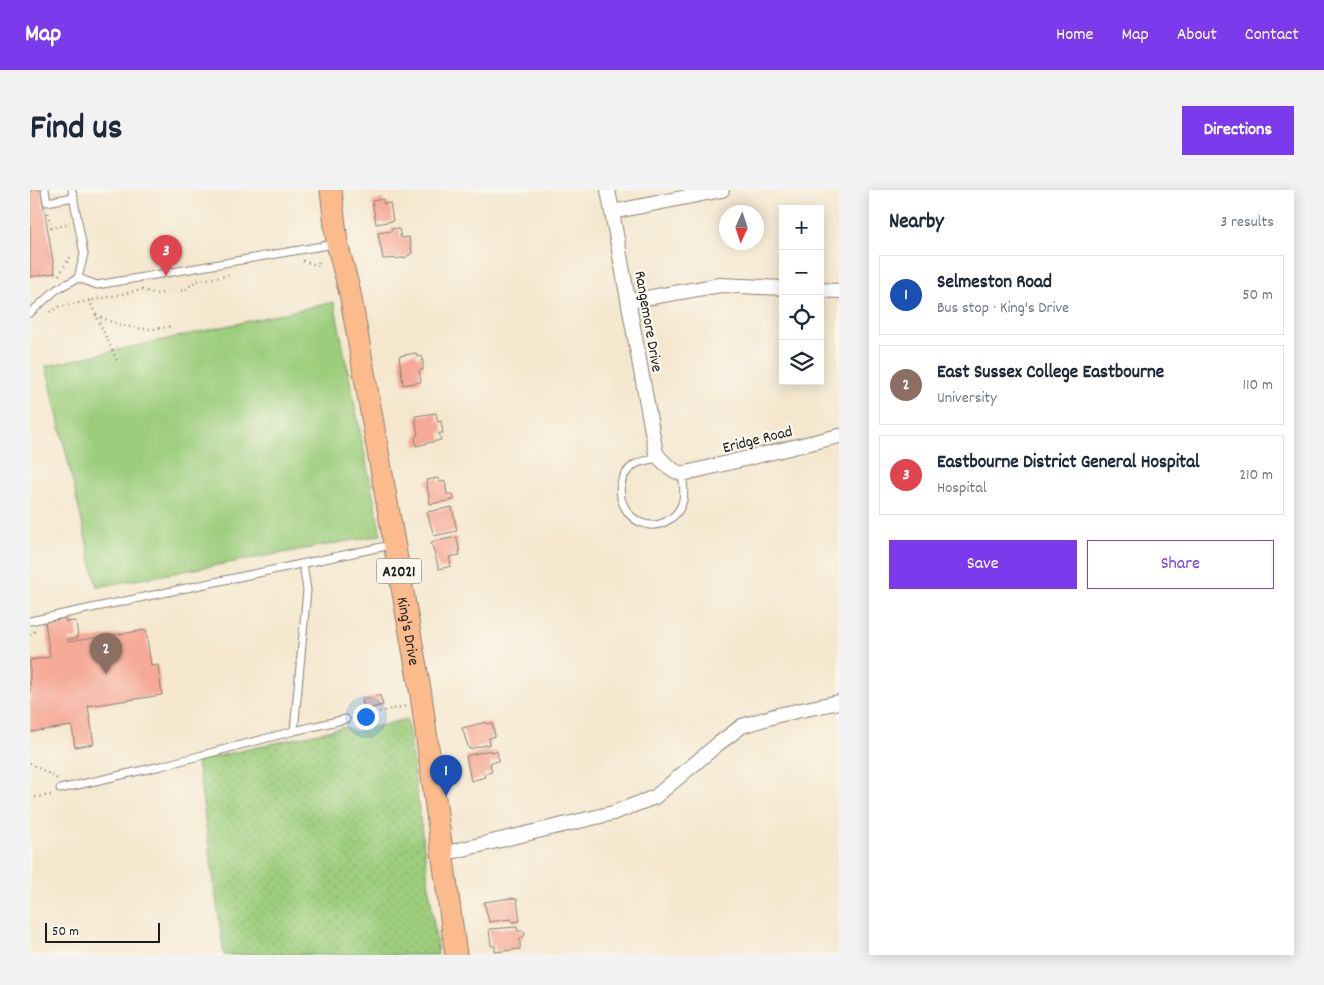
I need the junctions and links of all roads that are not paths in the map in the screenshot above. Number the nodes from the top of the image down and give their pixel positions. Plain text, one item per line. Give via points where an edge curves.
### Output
1 (45, 190) edge
2 (331, 190) edge
3 (608, 190) edge
4 (722, 190) edge
5 (73, 194) edge
6 (612, 212) junction
7 (337, 243) junction
8 (78, 278) junction
9 (779, 288) edge
10 (824, 290) edge
11 (839, 291) edge
12 (629, 301) junction
13 (30, 313) edge
14 (839, 436) edge
15 (660, 458) junction
16 (682, 474) junction
17 (394, 544) junction
18 (303, 564) junction
19 (30, 621) edge
20 (839, 702) edge
21 (346, 719) road end
22 (294, 731) junction
23 (60, 789) road end
24 (442, 854) junction
25 (456, 955) edge

1 - 5 lane via 47,202
2 - 7 main road, King's Drive / A2021
3 - 6 street, Rangemore Drive
4 - 6 street
5 - 8 lane via 84,254
6 - 12 street, Rangemore Drive
7 - 8 lane via 97,285
7 - 17 main road, King's Drive / A2021 via 354,311
8 - 13 lane via 57,289
9 - 12 street via 720,285
10 - 11 street
12 - 15 street, Rangemore Drive via 656,453
14 - 16 street, Eridge Road
15 - 16 street via 673,471
15 - 16 lane via 635,465 626,472 620,486 623,506 636,521 658,524 676,515 684,500
17 - 18 lane
17 - 24 main road, King's Drive / A2021 via 422,702
18 - 19 lane
18 - 22 lane via 307,590
20 - 24 street via 742,726 655,797 613,813
21 - 22 lane
22 - 23 lane
24 - 25 main road, King's Drive / A2021

